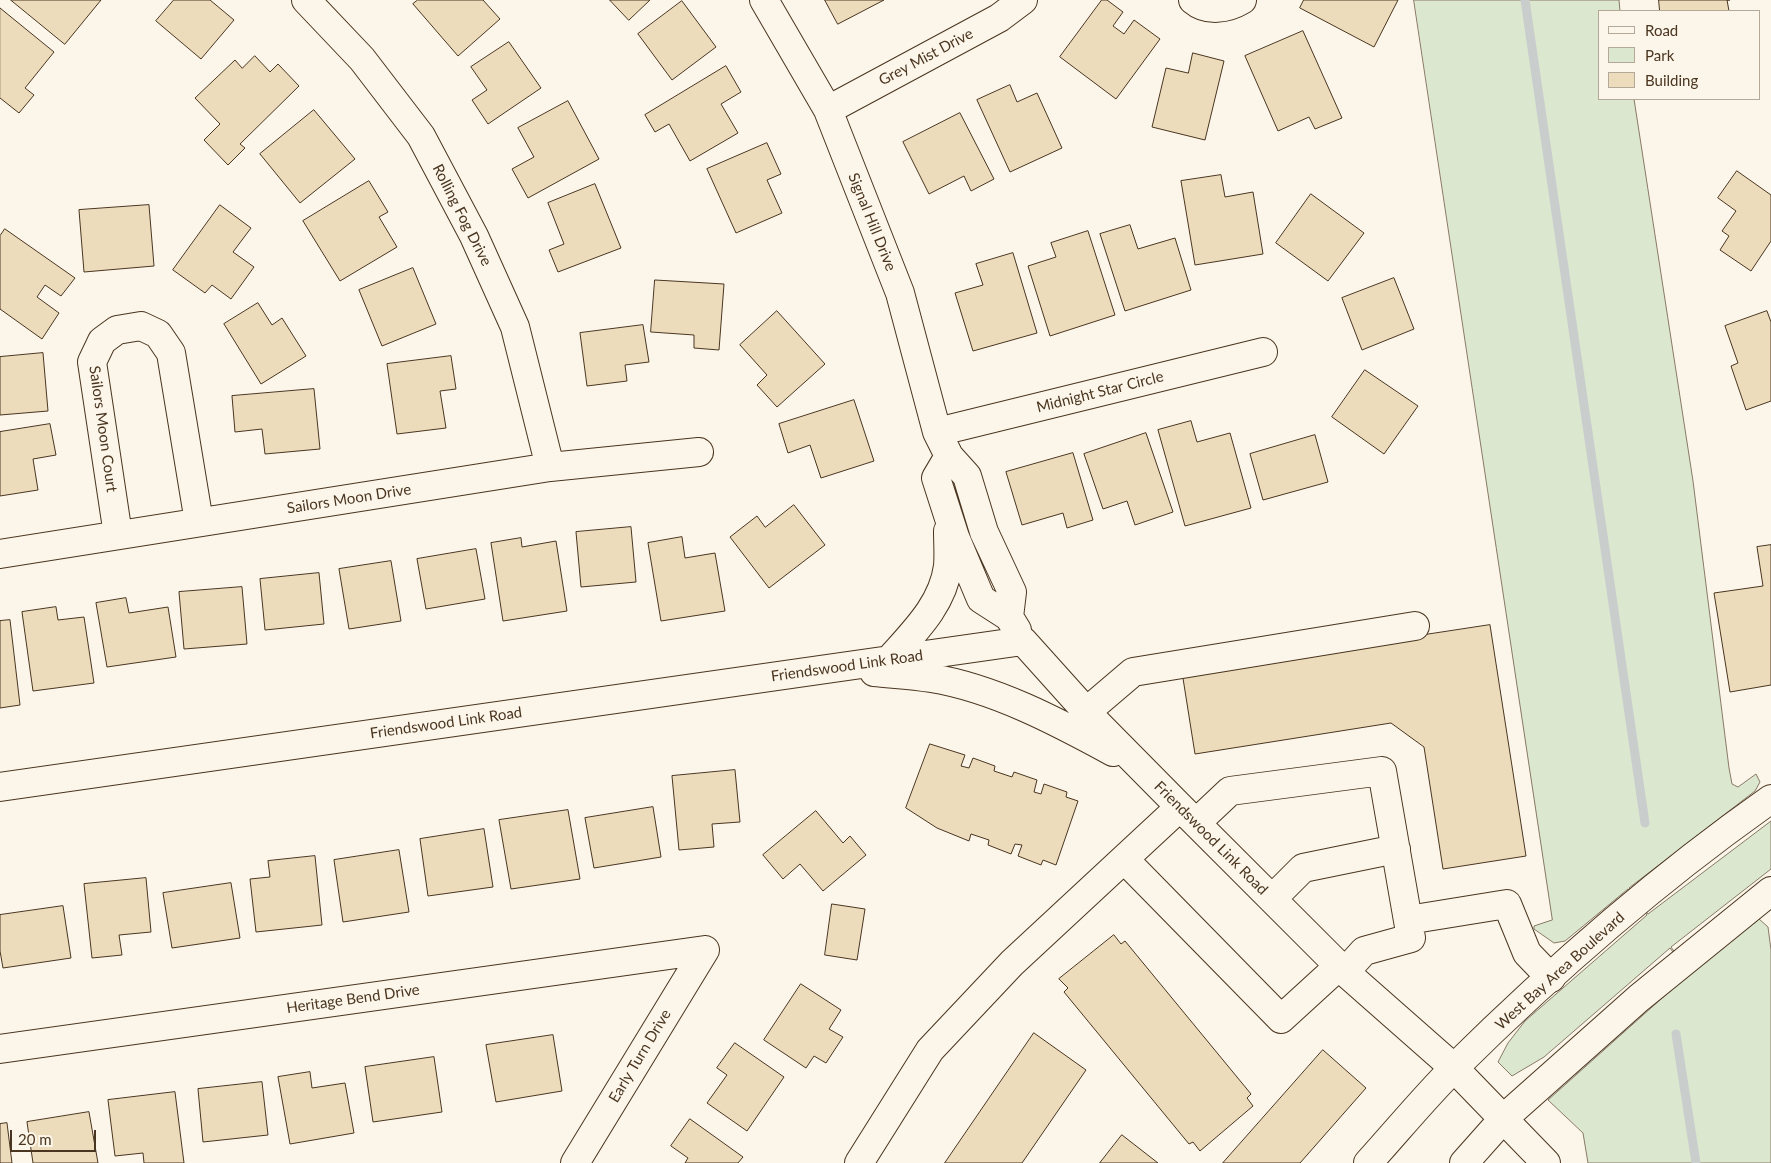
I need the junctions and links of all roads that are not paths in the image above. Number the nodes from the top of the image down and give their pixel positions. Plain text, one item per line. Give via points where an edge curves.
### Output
1 (306, 0) edge
2 (764, 0) edge
3 (1023, 0) edge
4 (1193, 0) edge
5 (1242, 0) edge
6 (828, 110) junction
7 (1263, 352) dead end
8 (943, 444) junction
9 (699, 452) dead end
10 (550, 467) junction
11 (948, 514) junction
12 (200, 522) junction
13 (118, 535) junction
14 (0, 554) edge
15 (1009, 617) junction
16 (1416, 626) dead end
17 (1023, 640) junction
18 (890, 659) junction
19 (833, 668) junction
20 (1086, 712) junction
21 (1142, 769) junction
22 (0, 787) edge
23 (1771, 799) edge
24 (1188, 815) junction
25 (1396, 849) junction
26 (1124, 859) junction
27 (1771, 891) edge
28 (1272, 899) junction
29 (1408, 920) junction
30 (706, 950) joint
31 (1342, 969) junction
32 (1551, 978) junction
33 (0, 1049) edge
34 (1454, 1068) junction
35 (1504, 1118) junction
36 (575, 1163) edge
37 (859, 1163) edge
38 (1368, 1163) edge
39 (1464, 1163) edge
40 (1546, 1163) edge

1 - 10 street, Rolling Fog Drive via 362,59 421,136 474,236 515,327
2 - 6 street, Signal Hill Drive
3 - 6 street, Grey Mist Drive via 998,18
4 - 5 street via 1199,5 1226,8
6 - 8 street, Signal Hill Drive via 900,293
7 - 8 street, Midnight Star Circle
8 - 11 street via 936,478
8 - 15 street, Signal Hill Drive via 967,476 984,532 1012,592
9 - 10 street, Sailors Moon Drive
10 - 12 street, Sailors Moon Drive
11 - 15 street via 981,599
11 - 18 street via 948,566 939,599
12 - 13 street, Sailors Moon Drive
12 - 13 street, Sailors Moon Court via 172,353 158,334 141,326 117,330 102,341 92,362
13 - 14 street, Sailors Moon Drive
15 - 17 street
16 - 20 street via 1134,672
17 - 18 street, Friendswood Link Road
17 - 20 street, Friendswood Link Road
18 - 19 street, Friendswood Link Road
19 - 21 street via 933,678 991,695 1057,721
19 - 22 street, Friendswood Link Road
20 - 21 street, Friendswood Link Road
21 - 24 street, Friendswood Link Road
23 - 32 street, West Bay Area Boulevard via 1728,829 1615,920
24 - 25 street via 1230,791 1382,771
24 - 26 street
24 - 28 street, Friendswood Link Road
25 - 28 street via 1303,868
25 - 29 street
26 - 31 street via 1281,1019
26 - 37 street via 1012,963 930,1050
27 - 35 street via 1639,998
28 - 31 street, Friendswood Link Road
29 - 31 street via 1411,938 1364,951
29 - 32 street via 1508,904 1527,953
30 - 33 street, Heritage Bend Drive
30 - 36 street, Early Turn Drive
31 - 34 street, Friendswood Link Road
32 - 34 street, West Bay Area Boulevard
34 - 35 street, Friendswood Link Road
34 - 38 street, West Bay Area Boulevard
35 - 39 street
35 - 40 street, Friendswood Link Road

